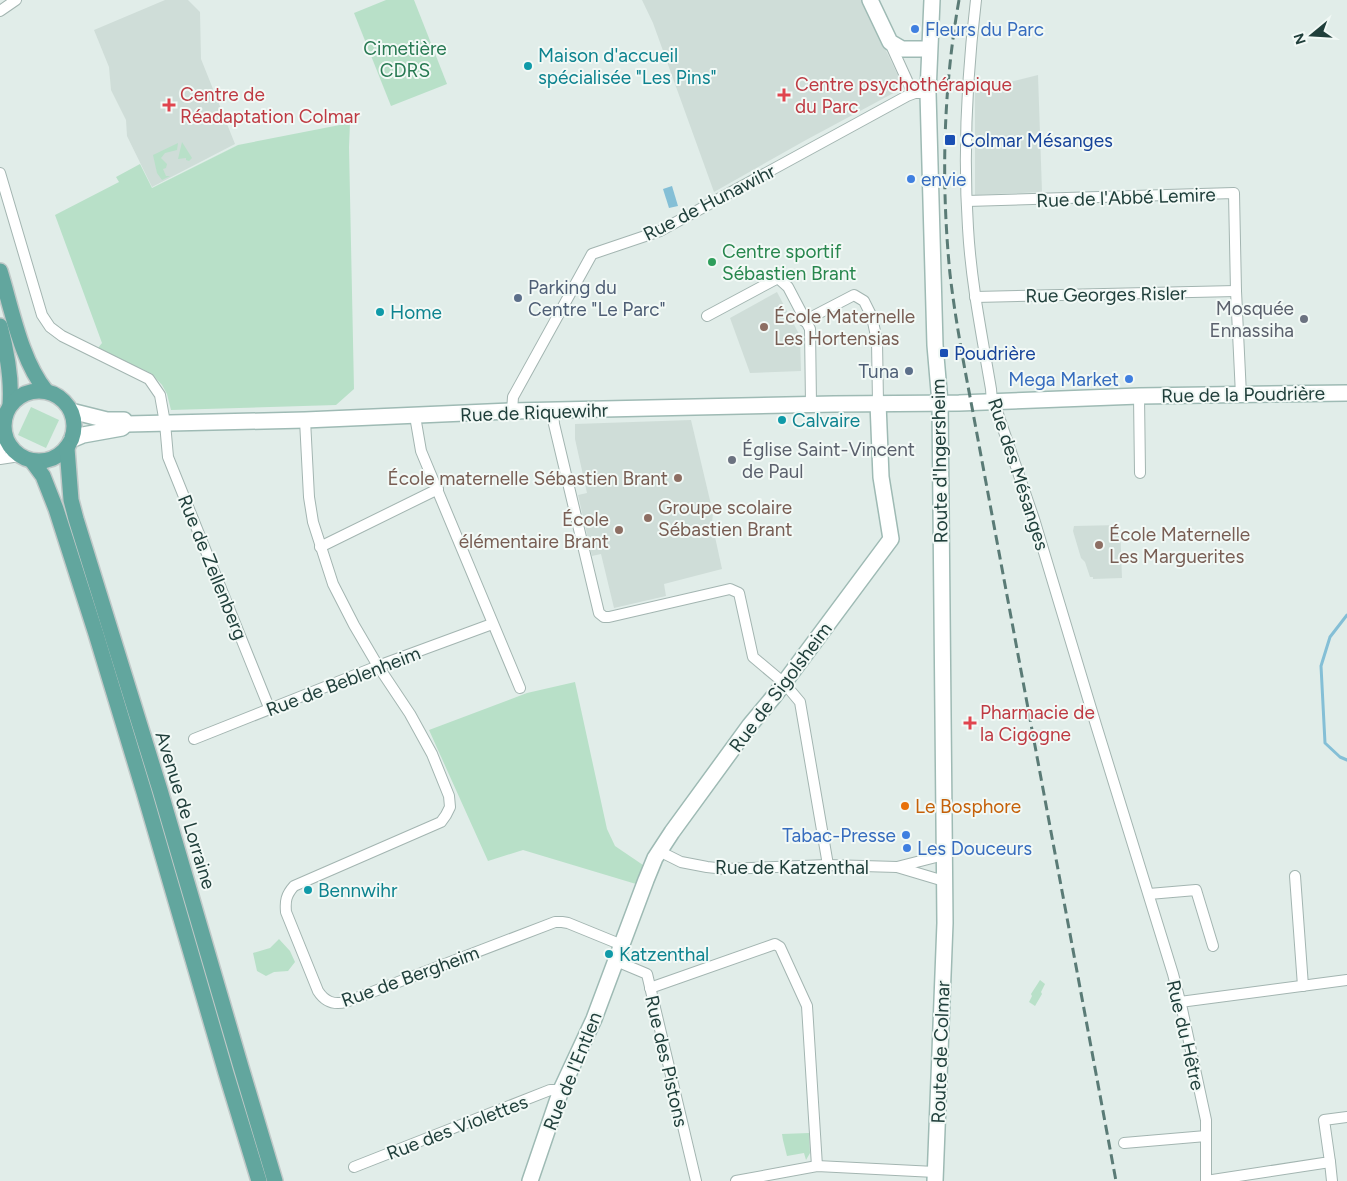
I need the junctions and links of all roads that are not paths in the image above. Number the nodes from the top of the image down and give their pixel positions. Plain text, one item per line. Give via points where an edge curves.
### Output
1 (16, 0) edge
2 (870, 0) edge
3 (932, 0) edge
4 (976, 0) edge
5 (0, 11) edge
6 (890, 42) junction
7 (930, 48) junction
8 (921, 93) junction
9 (0, 173) edge
10 (967, 201) junction
11 (0, 271) edge
12 (1236, 291) junction
13 (975, 297) junction
14 (707, 316) dead end
15 (804, 321) junction
16 (0, 326) edge
17 (46, 391) junction
18 (1347, 393) edge
19 (1241, 395) junction
20 (1139, 396) junction
21 (992, 402) junction
22 (878, 403) junction
23 (940, 403) junction
24 (812, 404) junction
25 (10, 405) junction
26 (71, 411) junction
27 (512, 411) junction
28 (554, 411) junction
29 (414, 416) junction
30 (305, 420) junction
31 (165, 423) junction
32 (127, 424) junction
33 (69, 444) junction
34 (3, 446) edge
35 (0, 459) edge
36 (26, 459) junction
37 (1140, 473) dead end
38 (438, 489) junction
39 (320, 547) junction
40 (492, 624) junction
41 (378, 666) junction
42 (784, 683) junction
43 (520, 688) dead end
44 (270, 710) junction
45 (194, 739) dead end
46 (659, 851) junction
47 (944, 855) junction
48 (828, 865) junction
49 (897, 867) junction
50 (1294, 876) dead end
51 (944, 881) junction
52 (1149, 894) junction
53 (944, 923) joint
54 (1161, 934) joint
55 (622, 945) junction
56 (1213, 946) dead end
57 (616, 961) junction
58 (1347, 980) edge
59 (1302, 986) junction
60 (650, 988) junction
61 (1180, 1002) junction
62 (561, 1090) junction
63 (1347, 1117) edge
64 (1206, 1136) junction
65 (1124, 1143) dead end
66 (1330, 1162) junction
67 (818, 1166) junction
68 (354, 1167) dead end
69 (781, 1177) edge
70 (935, 1177) edge
71 (1266, 1177) edge
72 (259, 1181) edge
73 (275, 1181) edge
74 (530, 1181) edge
75 (696, 1181) edge
76 (736, 1181) edge
77 (1206, 1181) edge
78 (1332, 1181) edge

1 - 5 street
2 - 6 street
3 - 7 street, Route d'Ingersheim
4 - 10 street, Rue des Mésanges via 967,98
6 - 7 street via 902,48
6 - 8 street via 910,87
7 - 8 street, Route d'Ingersheim
8 - 23 street, Route d'Ingersheim
8 - 27 street, Rue de Hunawihr via 865,118 660,231 592,254 514,398
9 - 31 street, Rue de Zellenberg via 42,315 62,336 149,379 160,395
10 - 12 street, Rue de l'Abbé Lemire via 1234,193
10 - 13 street, Rue des Mésanges
11 - 17 main road via 28,362
12 - 13 street, Rue Georges Risler
12 - 19 street, Rue de l'Abbé Lemire
13 - 21 street, Rue des Mésanges
14 - 15 street via 778,278 788,287
15 - 22 street via 854,295 864,300 877,341
15 - 24 street via 810,329
16 - 25 main road, Avenue de Lorraine via 7,349
17 - 25 main road via 26,393
17 - 26 main road via 61,398
18 - 19 street, Rue de la Poudrière
19 - 20 street, Rue de la Poudrière
20 - 21 street, Rue de la Poudrière
20 - 37 street, Rue de la Poudrière
21 - 23 street, Rue de la Poudrière
21 - 52 street, Rue des Mésanges via 1034,519
22 - 23 street, Rue de Riquewihr
22 - 24 street, Rue de Riquewihr
22 - 42 street, Rue de Sigolsheim via 882,477 891,539
23 - 47 street, Route d'Ingersheim
24 - 28 street, Rue de Riquewihr
25 - 34 main road, Avenue de Lorraine via 4,423
26 - 32 street, Rue de Riquewihr via 107,420 124,420
26 - 33 main road, Avenue de Lorraine via 74,430
27 - 28 street, Rue de Riquewihr
27 - 29 street, Rue de Riquewihr
28 - 42 street via 554,424 599,613 609,617 730,589 739,593 753,657
29 - 30 street, Rue de Riquewihr
29 - 38 street via 422,451
30 - 31 street, Rue de Riquewihr
30 - 39 street via 309,497
31 - 32 street, Rue de Riquewihr
31 - 44 street, Rue de Zellenberg via 168,457
32 - 33 street, Rue de Riquewihr via 122,428 83,435
33 - 36 main road via 61,454 47,461
33 - 73 main road, Avenue de Lorraine via 71,500 76,519 163,799
34 - 36 main road, Avenue de Lorraine
35 - 36 street
36 - 72 main road, Avenue de Lorraine via 43,476 56,509
38 - 39 street
38 - 40 street
39 - 41 street via 332,584
40 - 41 street, Rue de Beblenheim
40 - 43 street
41 - 44 street, Rue de Beblenheim
41 - 55 street, Rue de Bergheim via 432,754 449,796 450,807 441,822 294,886 286,896 286,912 322,998 338,1004 346,1002 555,922 568,923
42 - 46 street, Rue de Sigolsheim
42 - 48 street via 800,702
44 - 45 street, Rue de Beblenheim
46 - 48 street, Rue de Katzenthal via 680,862 726,869
46 - 55 street, Rue de Sigolsheim
47 - 49 street, Rue de Katzenthal
47 - 51 street, Route d'Ingersheim
48 - 49 street, Rue de Katzenthal
49 - 51 street, Rue de Katzenthal
50 - 59 street
51 - 53 street, Route d'Ingersheim
52 - 54 street, Rue des Mésanges
52 - 56 street via 1196,890
53 - 70 street, Route de Colmar
54 - 61 street, Rue du Hêtre
55 - 57 street, Rue de Sigolsheim
57 - 60 street, Rue des Pistons via 647,974
57 - 62 street, Rue de l'Entlen via 594,1019
58 - 59 street
59 - 61 street
60 - 67 street via 775,944 780,947 807,1006
60 - 75 street, Rue des Pistons
61 - 64 street, Rue du Hêtre via 1206,1120
62 - 68 street, Rue des Violettes via 550,1090
62 - 74 street, Rue de l'Entlen
63 - 66 street via 1324,1120
64 - 65 street
64 - 77 street, Rue du Hêtre
66 - 71 street
66 - 78 street
67 - 69 street
67 - 70 street
69 - 76 street
71 - 77 street

